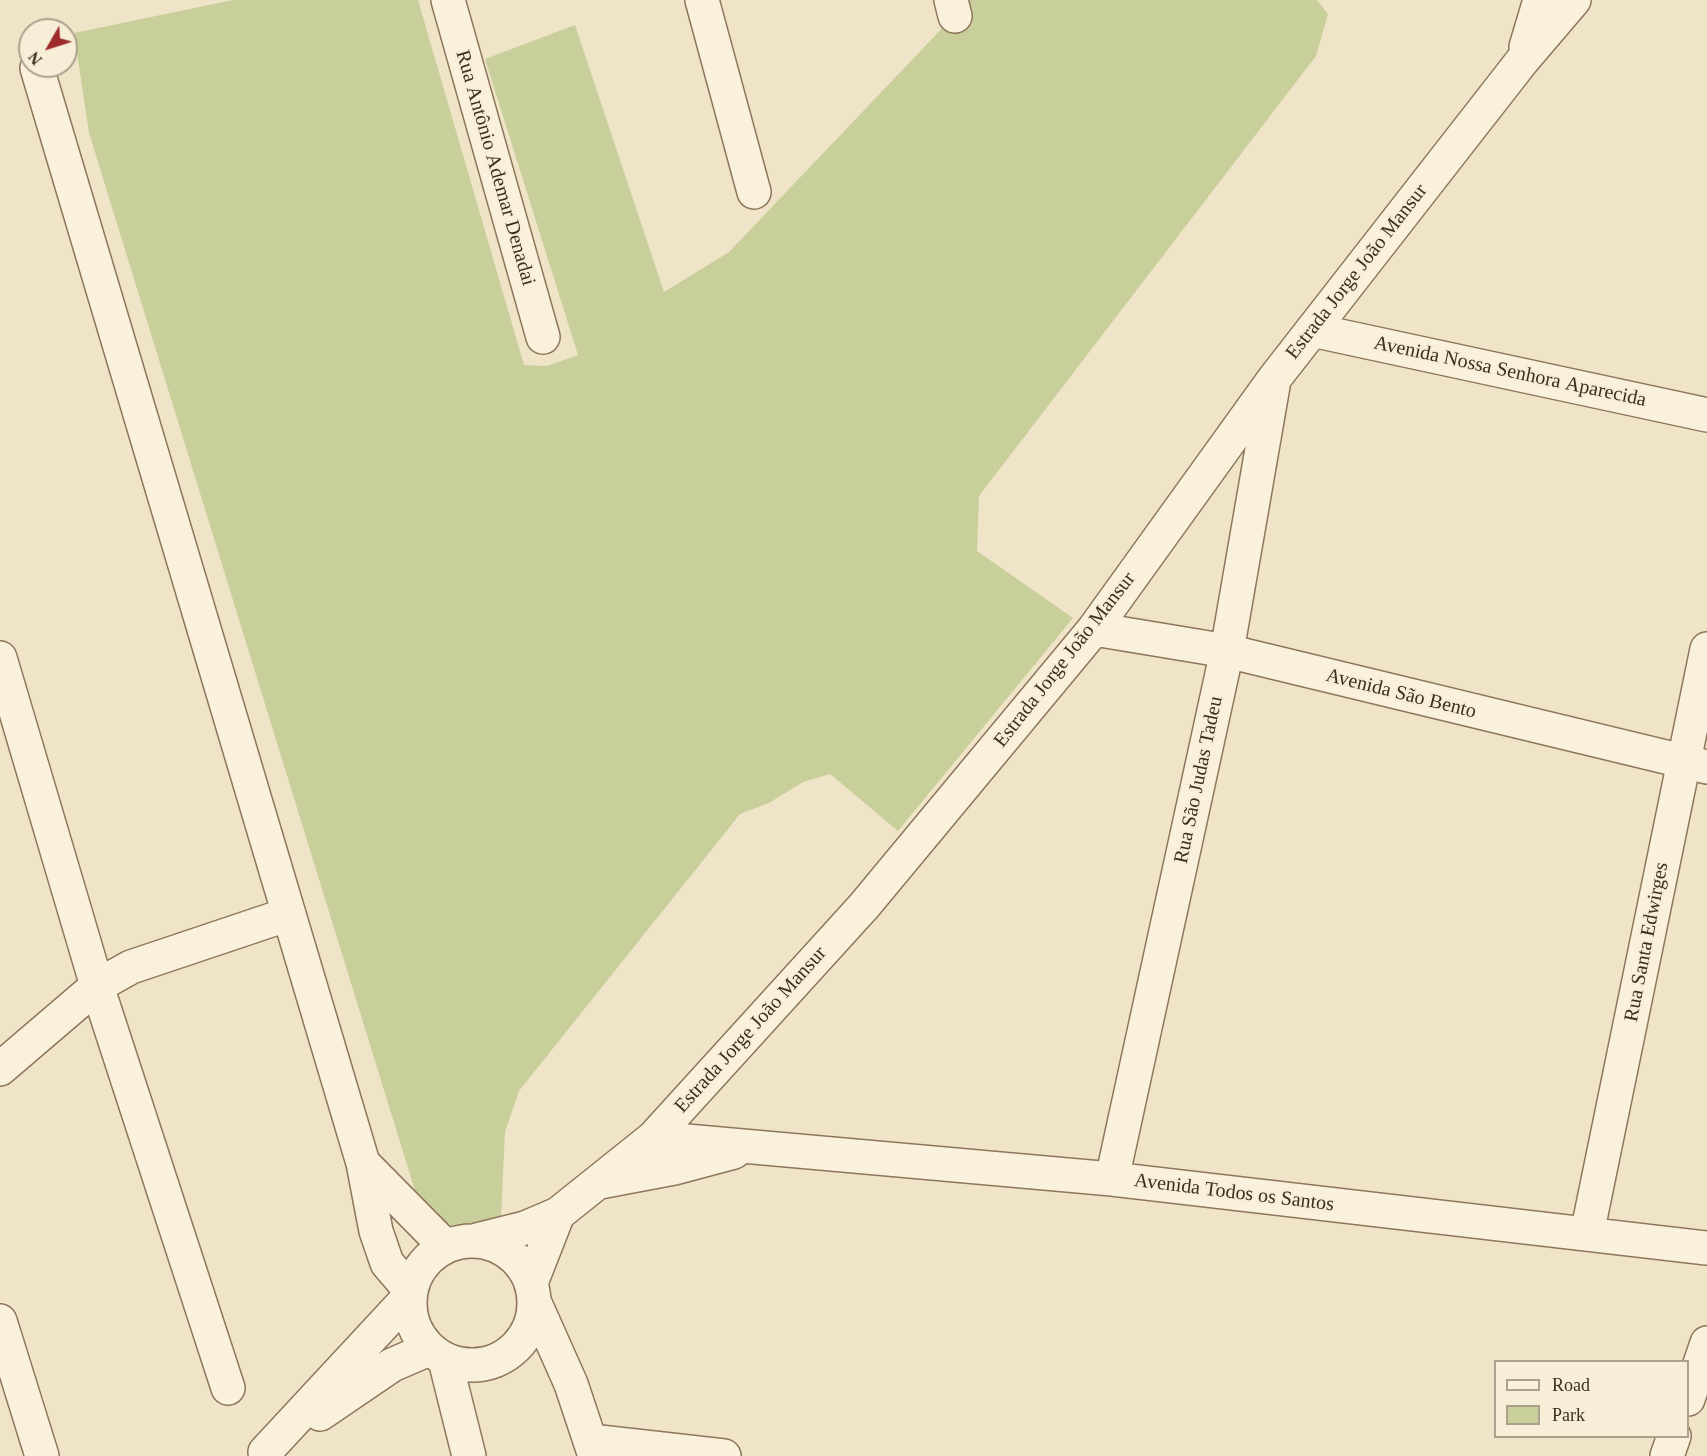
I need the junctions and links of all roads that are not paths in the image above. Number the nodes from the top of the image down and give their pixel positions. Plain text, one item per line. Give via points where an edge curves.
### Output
1 (448, 0) edge
2 (702, 0) edge
3 (1540, 0) edge
4 (1574, 0) edge
5 (1522, 61) junction
6 (40, 78) edge
7 (754, 192) dead end
8 (1312, 330) junction
9 (543, 337) dead end
10 (1274, 379) junction
11 (1707, 416) edge
12 (1094, 629) junction
13 (1707, 649) edge
14 (1227, 651) junction
15 (0, 658) edge
16 (1695, 765) edge
17 (289, 914) junction
18 (97, 986) junction
19 (0, 1069) edge
20 (653, 1138) junction
21 (760, 1147) junction
22 (363, 1163) junction
23 (1112, 1179) junction
24 (598, 1182) junction
25 (558, 1214) junction
26 (1587, 1234) junction
27 (477, 1240) junction
28 (444, 1245) junction
29 (1705, 1254) edge
30 (532, 1292) junction
31 (409, 1294) junction
32 (0, 1321) edge
33 (1707, 1343) edge
34 (437, 1355) junction
35 (228, 1388) dead end
36 (1689, 1396) edge
37 (1674, 1438) edge
38 (593, 1449) edge
39 (262, 1454) edge
40 (42, 1456) edge
41 (469, 1456) edge
42 (724, 1456) edge
43 (1667, 1456) edge

1 - 9 street, Rua Antônio Ademar Denadai
2 - 7 street
3 - 5 street, Estrada Jorge João Mansur
4 - 5 street, Estrada Jorge João Mansur
5 - 8 street, Estrada Jorge João Mansur
6 - 17 street
8 - 10 street, Estrada Jorge João Mansur
8 - 11 street, Avenida Nossa Senhora Aparecida
10 - 12 street, Estrada Jorge João Mansur
10 - 14 street, Rua São Judas Tadeu
12 - 14 street, Avenida São Bento
12 - 20 street, Estrada Jorge João Mansur via 864,906
13 - 16 street, Rua Santa Edwirges
14 - 16 street, Avenida São Bento
14 - 23 street, Rua São Judas Tadeu
15 - 18 street
16 - 26 street, Rua Santa Edwirges
17 - 18 street via 131,967
17 - 22 street
18 - 19 street
18 - 35 street
20 - 21 street, Avenida Todos os Santos
20 - 24 street, Estrada Jorge João Mansur
21 - 23 street, Avenida Todos os Santos
21 - 24 street, Avenida Todos os Santos
22 - 28 street
22 - 31 street via 376,1231 387,1263
23 - 26 street, Avenida Todos os Santos
24 - 25 street, Estrada Jorge João Mansur
25 - 27 street, Estrada Jorge João Mansur via 525,1228
25 - 30 street, Estrada Jorge João Mansur
26 - 29 street, Avenida Todos os Santos
27 - 28 street
27 - 30 street via 510,1253 523,1267
28 - 31 street via 431,1257
30 - 34 street via 532,1319 513,1350 480,1365 462,1365
30 - 38 street
31 - 34 street via 410,1317 417,1335
31 - 39 street
32 - 40 street
33 - 36 street
34 - 39 street via 392,1365
34 - 41 street
37 - 43 street
38 - 42 street

